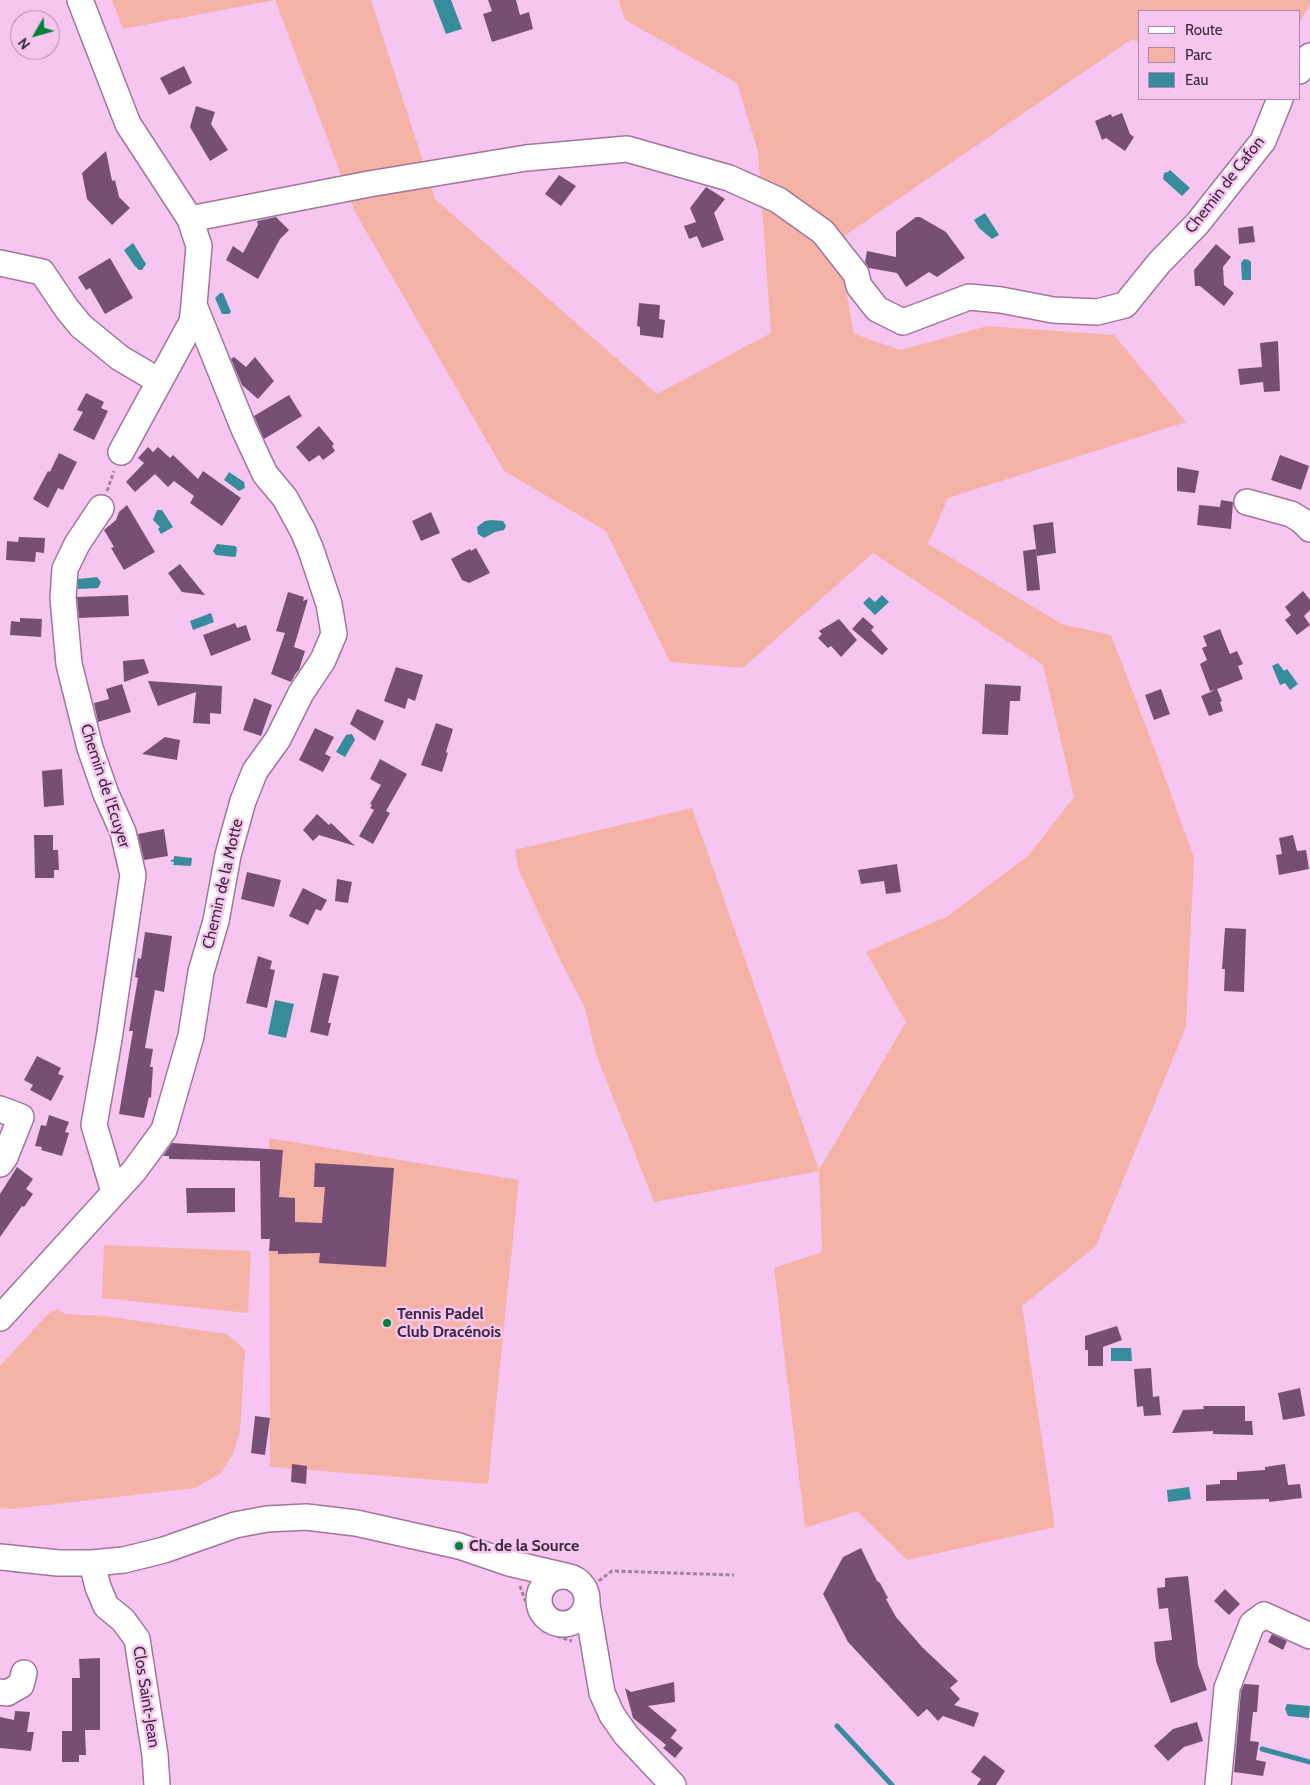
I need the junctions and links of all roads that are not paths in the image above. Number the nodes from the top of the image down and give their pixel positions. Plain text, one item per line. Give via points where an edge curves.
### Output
1 (80, 0) edge
2 (1310, 56) edge
3 (1300, 70) edge
4 (1280, 100) edge
5 (190, 219) junction
6 (0, 263) edge
7 (194, 305) junction
8 (155, 389) junction
9 (121, 452) road end
10 (1247, 502) dead end
11 (101, 508) road end
12 (1310, 529) edge
13 (0, 1109) edge
14 (0, 1164) edge
15 (114, 1192) junction
16 (0, 1318) edge
17 (0, 1557) edge
18 (92, 1563) junction
19 (512, 1572) junction
20 (565, 1576) junction
21 (539, 1597) junction
22 (592, 1598) junction
23 (565, 1624) junction
24 (1310, 1636) edge
25 (586, 1648) junction
26 (24, 1673) dead end
27 (0, 1692) edge
28 (157, 1785) edge
29 (673, 1785) edge
30 (1218, 1785) edge

1 - 5 street via 128,124
2 - 3 street
4 - 5 street, Chemin de Cafon via 1263,141 1197,224 1124,305 1097,312 1053,310 969,297 904,322 877,309 859,286 856,274 823,232 778,200 729,178 627,149 526,158
5 - 7 street via 199,246
6 - 8 street via 42,272 80,326
7 - 8 street via 192,322
7 - 15 street, Chemin de la Motte via 265,474 285,498 303,531 330,604 334,634 323,660 301,693 278,739 255,771 243,801 201,972 191,1036 164,1130
8 - 9 street
10 - 12 street via 1290,514
11 - 15 street, Chemin de l'Ecuyer via 65,569 63,598 69,664 88,739 106,794 123,832 132,875 94,1124
13 - 14 street via 21,1117
15 - 16 street, Chemin de la Motte
17 - 18 street
18 - 19 street via 140,1557 235,1525 306,1517 356,1523 459,1546
18 - 28 street, Clos Saint-Jean via 106,1606 123,1620 137,1639
19 - 20 street
19 - 21 street via 526,1578
20 - 21 street via 549,1580
20 - 22 street via 579,1582 587,1596
21 - 23 street via 544,1615 550,1621
22 - 23 street via 579,1618
22 - 25 street
23 - 25 street via 576,1630
24 - 30 street via 1264,1615 1252,1624 1226,1688
25 - 29 street via 612,1715 626,1735
26 - 27 street via 22,1685 7,1693

